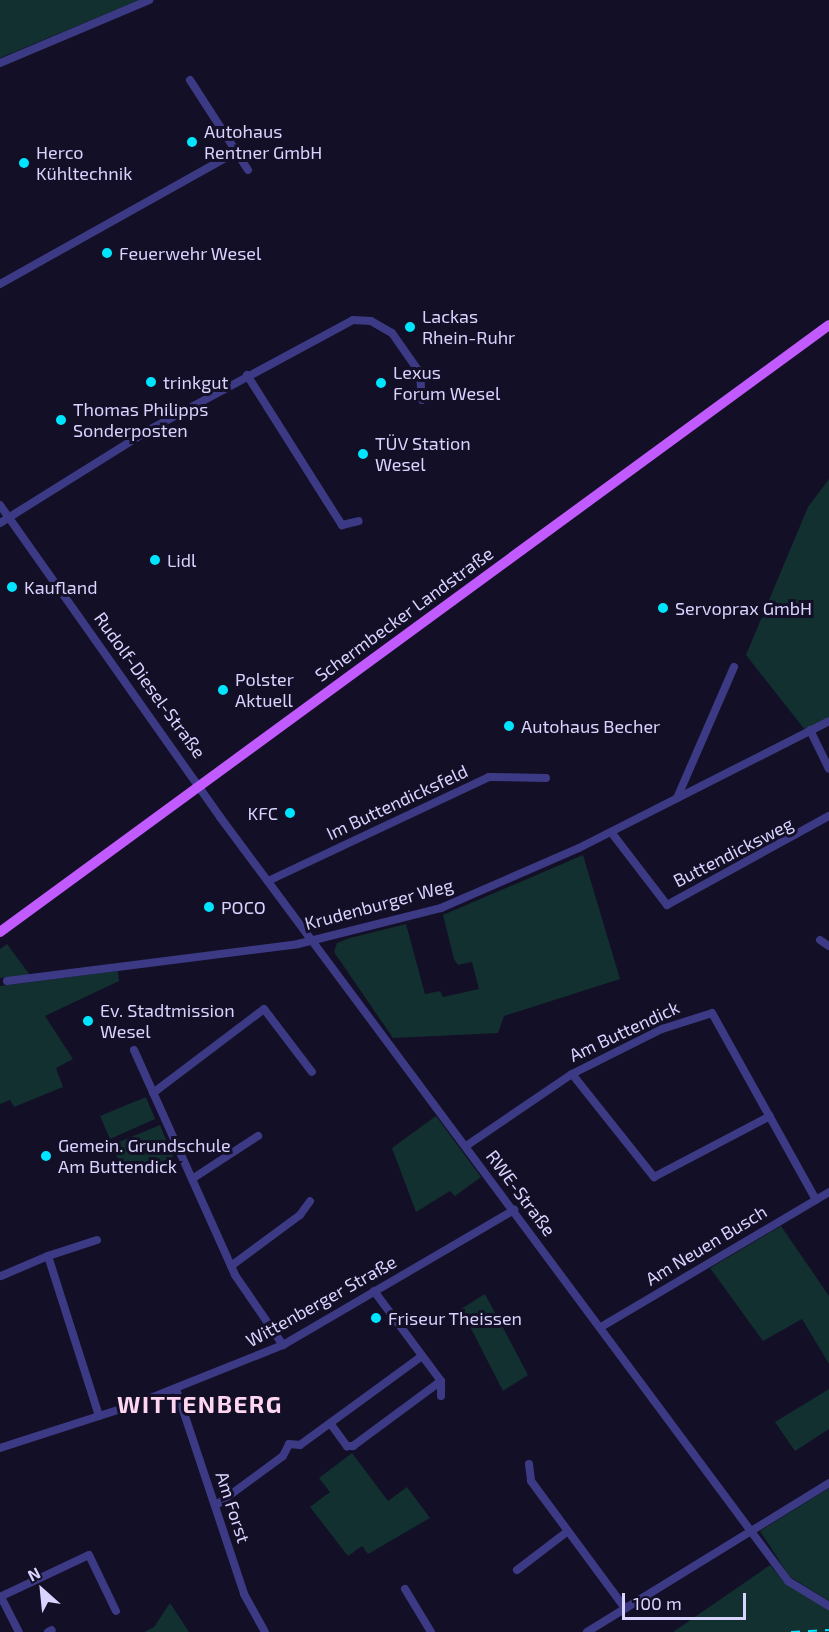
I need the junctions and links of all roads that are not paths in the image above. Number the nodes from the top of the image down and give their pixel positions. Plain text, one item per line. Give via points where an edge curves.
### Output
1 (149, 0) edge
2 (0, 63) edge
3 (190, 80) dead end
4 (236, 152) junction
5 (248, 170) dead end
6 (0, 285) edge
7 (829, 325) edge
8 (247, 375) junction
9 (422, 400) dead end
10 (0, 505) edge
11 (8, 518) junction
12 (359, 521) dead end
13 (0, 524) edge
14 (734, 667) dead end
15 (829, 721) edge
16 (810, 730) junction
17 (829, 769) edge
18 (546, 778) dead end
19 (201, 784) junction
20 (677, 798) junction
21 (829, 816) edge
22 (611, 832) junction
23 (268, 880) junction
24 (0, 932) edge
25 (820, 940) dead end
26 (313, 941) junction
27 (829, 946) edge
28 (8, 981) dead end
29 (134, 1050) dead end
30 (312, 1072) dead end
31 (572, 1074) junction
32 (153, 1093) junction
33 (770, 1116) junction
34 (258, 1136) dead end
35 (466, 1146) junction
36 (192, 1179) junction
37 (829, 1192) edge
38 (816, 1200) junction
39 (310, 1201) dead end
40 (514, 1210) junction
41 (97, 1240) dead end
42 (48, 1256) junction
43 (231, 1266) junction
44 (1, 1276) edge
45 (374, 1291) junction
46 (601, 1327) junction
47 (283, 1345) junction
48 (422, 1356) junction
49 (441, 1381) junction
50 (176, 1389) junction
51 (441, 1396) dead end
52 (99, 1416) junction
53 (330, 1423) junction
54 (0, 1448) edge
55 (529, 1464) dead end
56 (829, 1483) edge
57 (215, 1506) junction
58 (568, 1531) junction
59 (752, 1531) junction
60 (517, 1570) dead end
61 (405, 1589) dead end
62 (1, 1597) edge
63 (829, 1606) edge
64 (625, 1608) junction
65 (116, 1611) dead end
66 (18, 1632) edge
67 (265, 1632) edge
68 (431, 1632) edge
69 (587, 1632) edge

1 - 2 street
3 - 4 street
4 - 5 street
4 - 6 street
7 - 19 main road, Schermbecker Landstraße
8 - 9 street via 308,340 363,319 392,333 420,373
8 - 11 street
8 - 12 street via 342,525
10 - 11 street, Rudolf-Diesel-Straße
11 - 13 street
11 - 19 street, Rudolf-Diesel-Straße
14 - 20 street
15 - 16 street, Krudenburger Weg
16 - 17 street
16 - 20 street, Krudenburger Weg
18 - 23 street, Im Buttendicksfeld via 489,777
19 - 23 street, RWE-Straße
19 - 24 main road, Schermbecker Landstraße
20 - 22 street, Krudenburger Weg
21 - 22 street, Buttendicksweg via 667,904
22 - 26 street, Krudenburger Weg via 441,908
23 - 26 street, RWE-Straße
25 - 27 street
26 - 28 street, Krudenburger Weg
26 - 35 street, RWE-Straße
29 - 32 street
30 - 32 street via 264,1009
31 - 33 street via 654,1177
31 - 33 street, Am Buttendick via 662,1029 712,1013
31 - 35 street, Am Buttendick
32 - 36 street
33 - 38 street, Am Buttendick
34 - 36 street
35 - 40 street, RWE-Straße
36 - 43 street
37 - 38 street, Am Neuen Busch
38 - 46 street, Am Neuen Busch
39 - 43 street via 300,1215
40 - 45 street, Wittenberger Straße
40 - 46 street, RWE-Straße
41 - 42 street
42 - 44 street
42 - 52 street
43 - 47 street
45 - 47 street, Wittenberger Straße
45 - 48 street
46 - 59 street, RWE-Straße
47 - 50 street, Wittenberger Straße
48 - 49 street
48 - 53 street
49 - 51 street
49 - 53 street via 353,1446 347,1446
50 - 52 street, Wittenberger Straße
50 - 57 street, Am Forst
52 - 54 street, Wittenberger Straße
53 - 57 street via 300,1445 289,1444 283,1456
55 - 58 street via 531,1481
56 - 59 street
57 - 67 street, Am Forst via 244,1594
58 - 60 street
58 - 64 street
59 - 63 street, RWE-Straße via 788,1581
59 - 64 street
61 - 68 street
62 - 65 street via 89,1556
62 - 66 street
64 - 69 street

